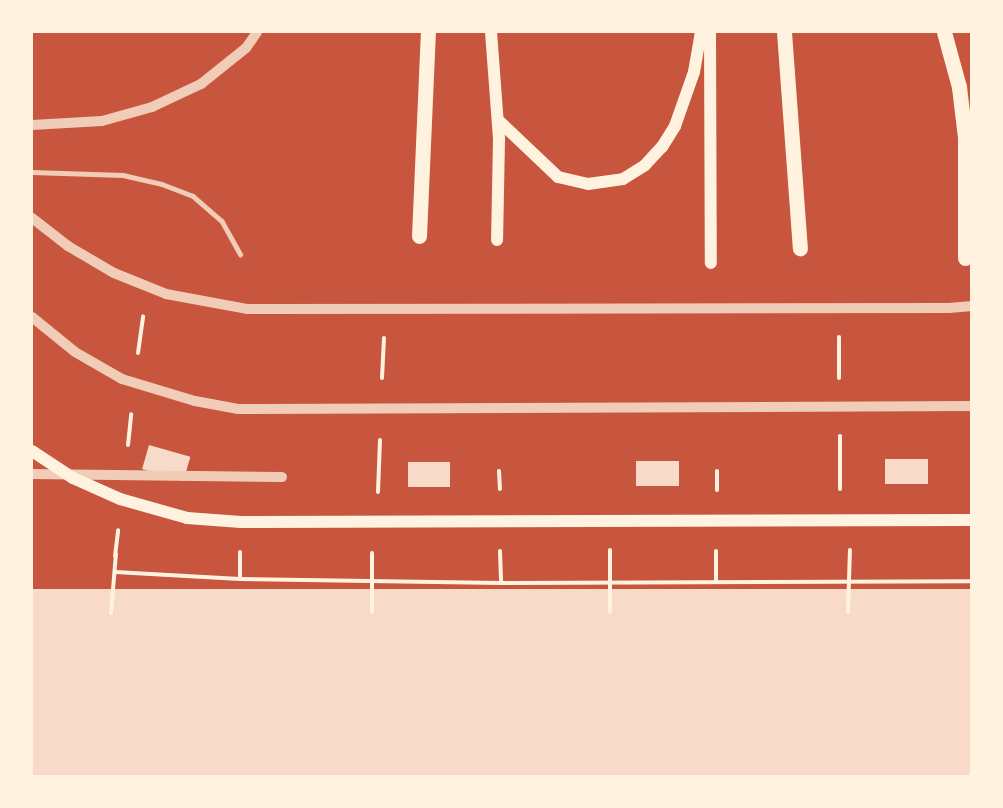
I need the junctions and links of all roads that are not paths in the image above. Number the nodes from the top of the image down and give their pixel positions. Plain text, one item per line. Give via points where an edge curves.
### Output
1 (257, 32) edge
2 (428, 32) edge
3 (491, 32) edge
4 (701, 32) edge
5 (710, 32) edge
6 (784, 32) edge
7 (944, 32) edge
8 (498, 120) junction
9 (32, 125) edge
10 (32, 172) edge
11 (32, 218) edge
12 (972, 224) edge
13 (419, 236) dead end
14 (498, 240) dead end
15 (800, 248) dead end
16 (240, 254) dead end
17 (711, 262) dead end
18 (972, 306) edge
19 (32, 317) edge
20 (972, 406) edge
21 (32, 451) edge
22 (32, 474) edge
23 (282, 477) dead end
24 (972, 520) edge

1 - 9 street via 246,48 201,84 152,107 102,121
2 - 13 main road
3 - 8 main road
4 - 8 main road via 694,72 675,126 645,165 622,179 588,184 558,177
5 - 17 main road
6 - 15 main road
7 - 12 main road via 959,87 965,137 965,258
8 - 14 main road
10 - 16 lane via 123,175 182,192 222,221
11 - 18 street via 68,246 114,273 166,294 247,309
19 - 20 street via 75,352 122,379 195,401 238,409
21 - 24 main road via 73,478 120,499 187,518 241,522
22 - 23 street

